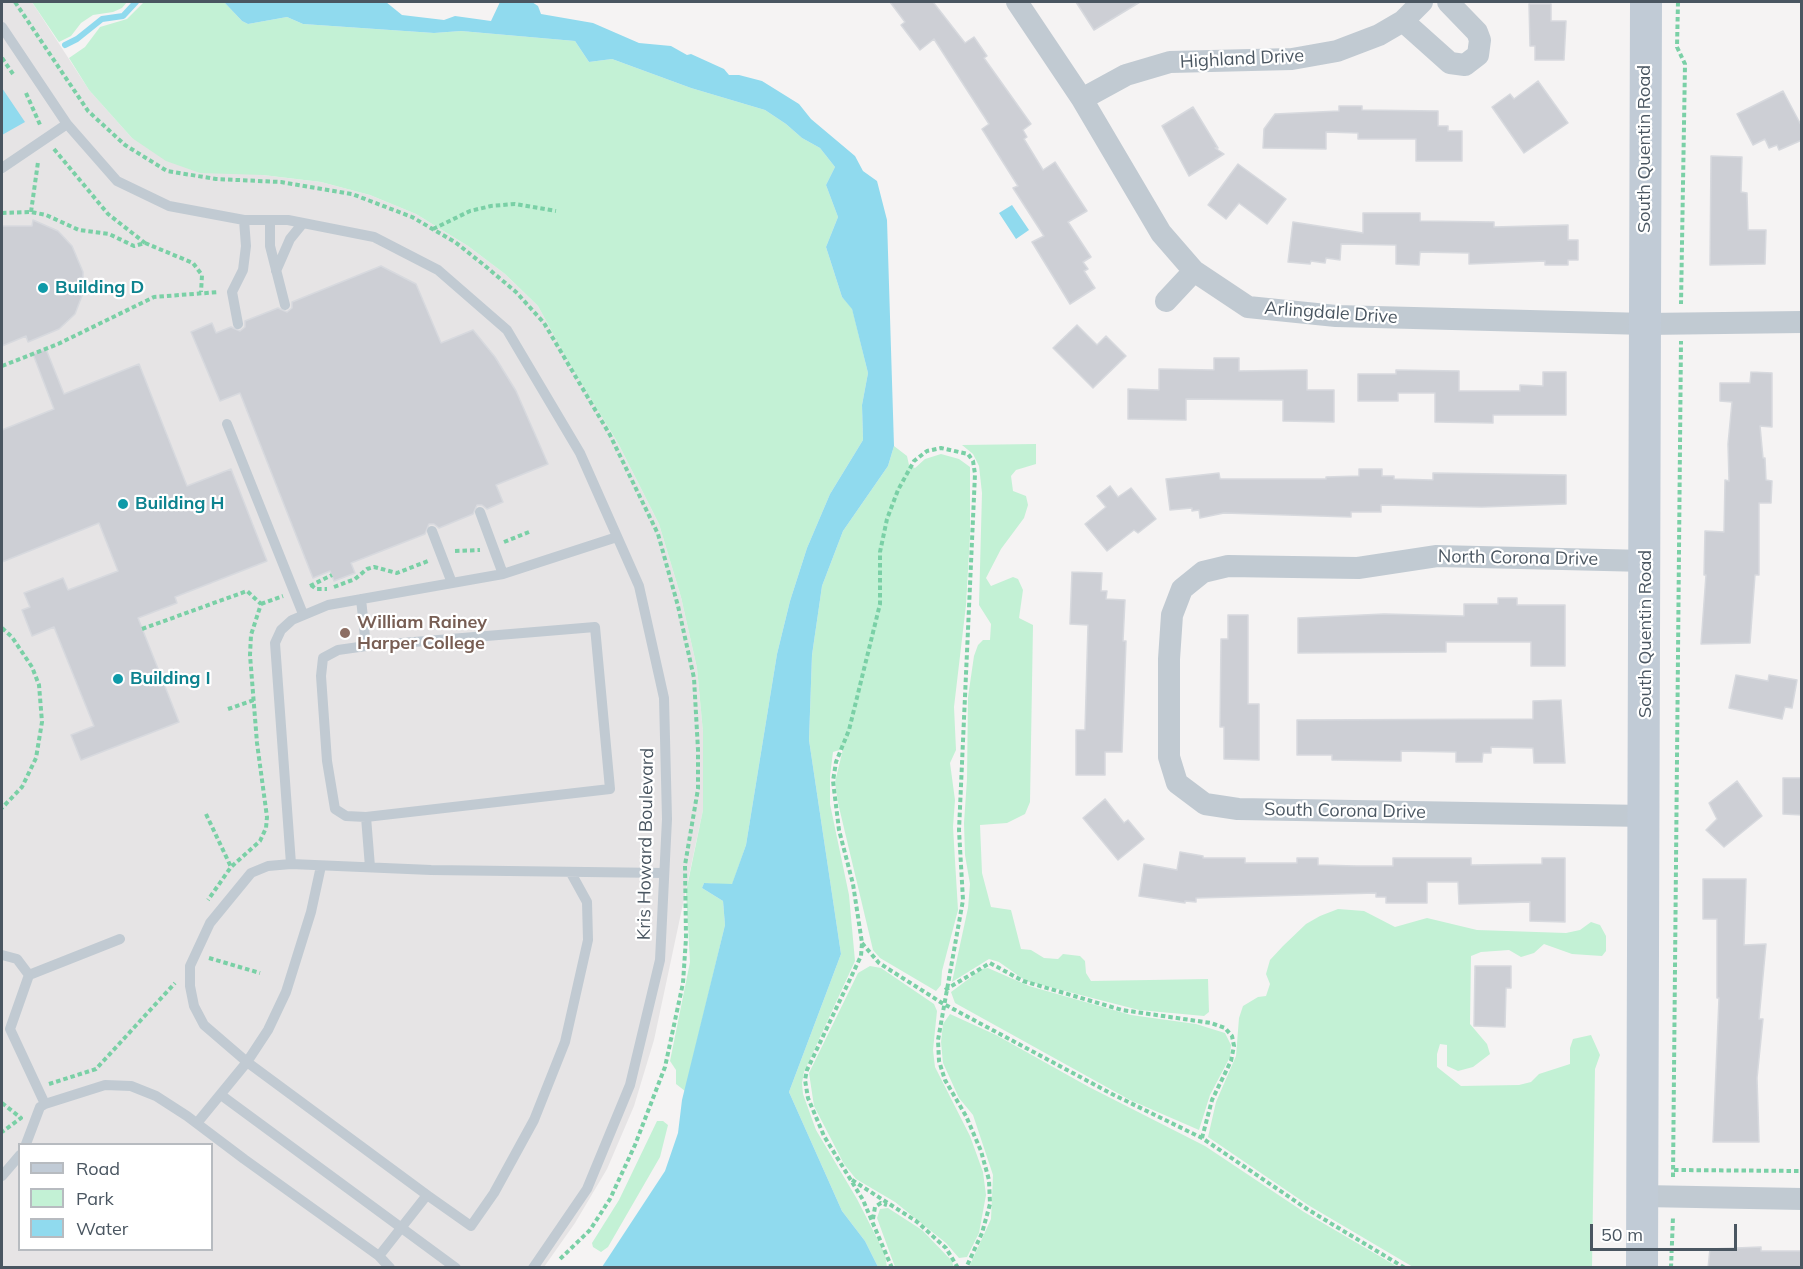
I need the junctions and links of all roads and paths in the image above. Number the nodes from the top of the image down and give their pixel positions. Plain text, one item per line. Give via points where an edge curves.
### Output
1 (1017, 2) edge
2 (1422, 2) edge
3 (1448, 2) edge
4 (1646, 2) edge
5 (1678, 2) edge
6 (1403, 21) junction
7 (2, 27) edge
8 (2, 58) edge
9 (19, 82) dead end
10 (23, 88) dead end
11 (1082, 99) junction
12 (67, 124) junction
13 (46, 139) junction
14 (37, 163) dead end
15 (2, 168) edge
16 (555, 211) dead end
17 (31, 212) junction
18 (2, 213) edge
19 (244, 220) junction
20 (270, 220) junction
21 (303, 223) junction
22 (433, 229) dead end
23 (145, 243) junction
24 (1194, 271) junction
25 (275, 272) junction
26 (201, 292) junction
27 (232, 292) junction
28 (1166, 301) dead end
29 (285, 305) dead end
30 (1802, 322) edge
31 (1681, 323) junction
32 (238, 324) dead end
33 (1646, 324) junction
34 (2, 366) edge
35 (227, 424) dead end
36 (480, 512) dead end
37 (432, 531) dead end
38 (529, 532) dead end
39 (617, 537) junction
40 (493, 546) junction
41 (441, 556) junction
42 (1646, 561) junction
43 (504, 574) junction
44 (452, 583) junction
45 (311, 585) dead end
46 (361, 599) junction
47 (303, 614) junction
48 (2, 628) edge
49 (142, 629) dead end
50 (366, 646) junction
51 (1170, 659) joint
52 (254, 700) junction
53 (228, 709) dead end
54 (2, 808) edge
55 (206, 814) dead end
56 (1645, 816) junction
57 (366, 817) junction
58 (291, 864) junction
59 (321, 866) junction
60 (231, 867) junction
61 (370, 867) junction
62 (571, 873) junction
63 (664, 873) junction
64 (201, 908) dead end
65 (120, 939) dead end
66 (862, 943) junction
67 (194, 954) junction
68 (2, 955) edge
69 (260, 973) dead end
70 (29, 975) junction
71 (175, 976) dead end
72 (945, 990) junction
73 (942, 1003) junction
74 (6, 1026) edge
75 (248, 1062) junction
76 (39, 1088) junction
77 (221, 1095) junction
78 (2, 1102) edge
79 (45, 1104) junction
80 (21, 1118) junction
81 (197, 1124) junction
82 (16, 1127) dead end
83 (2, 1132) edge
84 (1202, 1138) junction
85 (26, 1143) edge
86 (18, 1157) edge
87 (1674, 1170) junction
88 (1802, 1171) edge
89 (2, 1176) edge
90 (848, 1176) junction
91 (427, 1195) junction
92 (1658, 1196) junction
93 (1802, 1199) edge
94 (892, 1206) junction
95 (874, 1225) junction
96 (402, 1227) junction
97 (378, 1256) junction
98 (390, 1268) edge
99 (456, 1268) edge
100 (533, 1268) edge
101 (892, 1268) edge
102 (958, 1268) edge
103 (966, 1268) edge
104 (1405, 1268) edge
105 (1642, 1268) edge
106 (1671, 1268) edge

1 - 11 street, Arlingdale Drive
2 - 6 street, Highland Drive
3 - 6 street via 1480,39 1478,55 1465,65 1450,63
4 - 33 main road, South Quentin Road
5 - 31 path via 1677,47 1685,64
6 - 11 street, Highland Drive via 1337,51 1292,59 1170,62 1126,75
7 - 12 lane, Kris Howard Boulevard
8 - 9 path
10 - 13 path
11 - 24 street, Arlingdale Drive via 1161,233
12 - 13 lane
12 - 19 lane, Kris Howard Boulevard via 117,180 169,206
13 - 15 lane
13 - 23 path via 108,214
14 - 17 path
16 - 22 path via 499,205 470,211
17 - 18 path
17 - 23 path via 79,230 109,234 134,246
19 - 20 lane, Kris Howard Boulevard
19 - 27 lane via 243,270
20 - 21 lane, Kris Howard Boulevard
20 - 25 lane
21 - 25 lane via 290,239
21 - 39 lane, Kris Howard Boulevard via 374,237 438,270 507,330 580,453
23 - 26 path via 193,263 202,275
24 - 28 street
24 - 33 street, Arlingdale Drive via 1248,308 1336,316
25 - 29 lane
26 - 27 path
26 - 34 path via 154,297 58,344
27 - 32 lane
30 - 31 street, Arlingdale Drive
31 - 33 street, Arlingdale Drive
31 - 87 path
33 - 42 main road, South Quentin Road
35 - 47 lane
36 - 40 lane
37 - 41 lane
38 - 40 path
39 - 43 lane
39 - 63 lane, Kris Howard Boulevard via 639,586 664,698
40 - 41 path
40 - 43 lane
41 - 44 lane
41 - 45 path via 397,573 374,567 340,585 316,589
42 - 51 street, North Corona Drive via 1437,556 1358,568 1228,566 1203,572 1182,589 1172,615
42 - 56 main road, South Quentin Road
43 - 44 lane
44 - 46 lane
46 - 47 lane
46 - 50 lane
47 - 58 lane via 282,630 275,643
48 - 54 path via 32,667 39,685 42,722 36,758 22,787
49 - 52 path via 233,594 247,591 255,596 261,604 251,634
50 - 57 lane via 338,650 323,658 321,676 335,809 346,816
50 - 57 lane via 595,627 610,789
51 - 56 street, South Corona Drive via 1169,757 1177,783 1205,804 1238,809
52 - 53 path
52 - 60 path via 267,817 260,841
55 - 60 path
56 - 92 main road, South Quentin Road
57 - 61 lane
58 - 59 lane
58 - 67 lane via 268,866 251,873 210,923
59 - 61 lane
59 - 75 lane via 286,992
60 - 64 path
61 - 62 lane
62 - 63 lane
62 - 91 lane via 587,902 588,940 565,1042 534,1120 471,1226
63 - 100 lane, Kris Howard Boulevard via 660,960 630,1085 587,1189
65 - 70 lane
66 - 72 path via 834,804 836,762 849,730 880,604 880,552 898,490 914,460 927,451 960,450 973,460 974,539 959,830 963,900
66 - 73 path via 879,963
66 - 90 path via 857,968 805,1080 824,1136
67 - 69 path
67 - 75 lane via 190,966 194,1006 204,1025
68 - 70 lane via 17,959
70 - 74 lane
71 - 76 path via 175,984 96,1069
72 - 73 path
72 - 84 path via 990,963 1023,981 1122,1010 1225,1028 1234,1046 1231,1061 1212,1100
73 - 84 path
73 - 103 path via 939,1061 966,1116 989,1180 990,1204
74 - 76 lane
75 - 77 lane
75 - 91 lane
76 - 79 lane
76 - 80 path via 24,1092
77 - 81 lane
77 - 96 lane
78 - 80 path
79 - 81 lane via 105,1085 131,1086 156,1096
79 - 85 lane via 40,1107
80 - 82 path
80 - 83 path
81 - 97 lane
84 - 104 path via 1307,1209
86 - 89 lane
87 - 88 path
87 - 92 path
90 - 94 path
90 - 95 path
91 - 96 lane
92 - 93 street
92 - 105 main road, South Quentin Road
92 - 106 path
94 - 95 path via 881,1203 875,1207
94 - 102 path via 946,1248
95 - 101 path
96 - 97 lane
96 - 99 lane
97 - 98 lane

